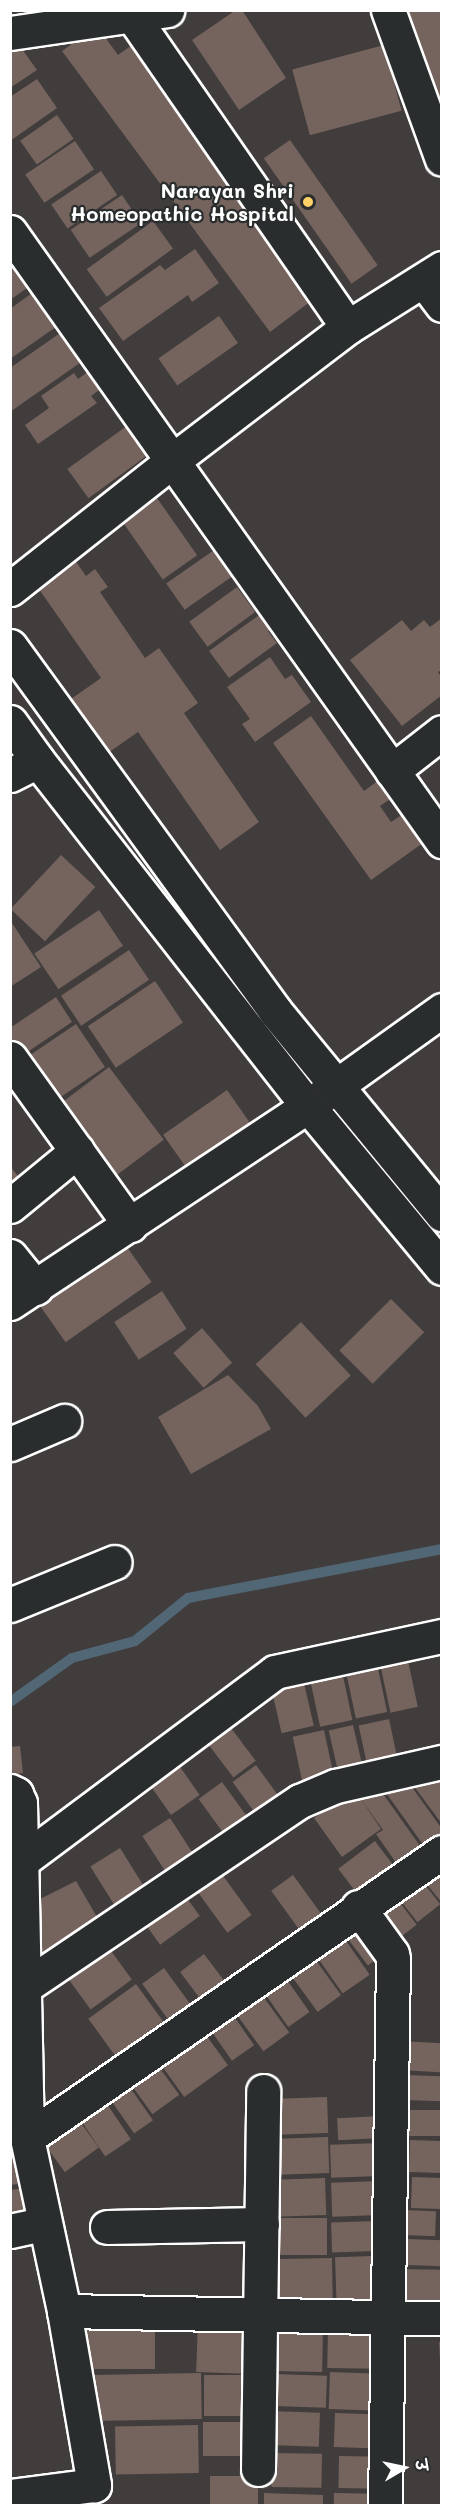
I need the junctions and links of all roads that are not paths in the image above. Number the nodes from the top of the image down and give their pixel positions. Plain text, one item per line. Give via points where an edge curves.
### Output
1 (167, 10) edge
2 (388, 10) edge
3 (133, 17) junction
4 (10, 33) edge
5 (441, 159) edge
6 (10, 232) edge
7 (436, 285) edge
8 (348, 327) junction
9 (172, 461) junction
10 (10, 589) edge
11 (10, 646) edge
12 (10, 722) edge
13 (441, 732) edge
14 (24, 768) edge
15 (392, 771) junction
16 (441, 841) edge
17 (441, 1010) edge
18 (10, 1058) edge
19 (335, 1086) junction
20 (308, 1106) junction
21 (77, 1151) junction
22 (10, 1206) edge
23 (441, 1214) edge
24 (130, 1225) junction
25 (10, 1256) edge
26 (441, 1268) edge
27 (23, 1296) edge
28 (64, 1421) dead end
29 (10, 1444) edge
30 (115, 1562) dead end
31 (10, 1605) edge
32 (441, 1636) edge
33 (441, 1762) edge
34 (10, 1791) edge
35 (441, 1852) edge
36 (23, 1860) junction
37 (358, 1907) junction
38 (24, 1987) junction
39 (263, 2091) dead end
40 (21, 2122) edge
41 (44, 2224) junction
42 (262, 2224) junction
43 (107, 2227) dead end
44 (10, 2231) edge
45 (64, 2311) junction
46 (260, 2315) junction
47 (386, 2317) junction
48 (441, 2318) edge
49 (258, 2469) dead end
50 (10, 2496) edge
51 (385, 2505) edge

1 - 3 street
2 - 5 street
3 - 4 street
3 - 8 street
6 - 9 street
7 - 8 street
8 - 9 street
9 - 10 street
9 - 15 street
11 - 19 street via 275,1011
12 - 14 street
13 - 15 street
14 - 20 street
15 - 16 street
17 - 19 street
18 - 21 street
19 - 20 street
19 - 23 street
20 - 24 street
20 - 26 street
21 - 22 street
21 - 24 street
24 - 27 street
25 - 27 street
28 - 29 street
30 - 31 street
32 - 36 street via 275,1672
33 - 38 street via 336,1786 300,1801
34 - 36 street via 19,1798
35 - 37 street
36 - 38 street
37 - 40 street
37 - 47 street via 393,1959
38 - 40 street
39 - 42 street
40 - 41 street
41 - 44 street
41 - 45 street
42 - 43 street
42 - 46 street
45 - 46 street
45 - 50 street via 94,2485
46 - 47 street
46 - 49 street
47 - 48 street
47 - 51 street

